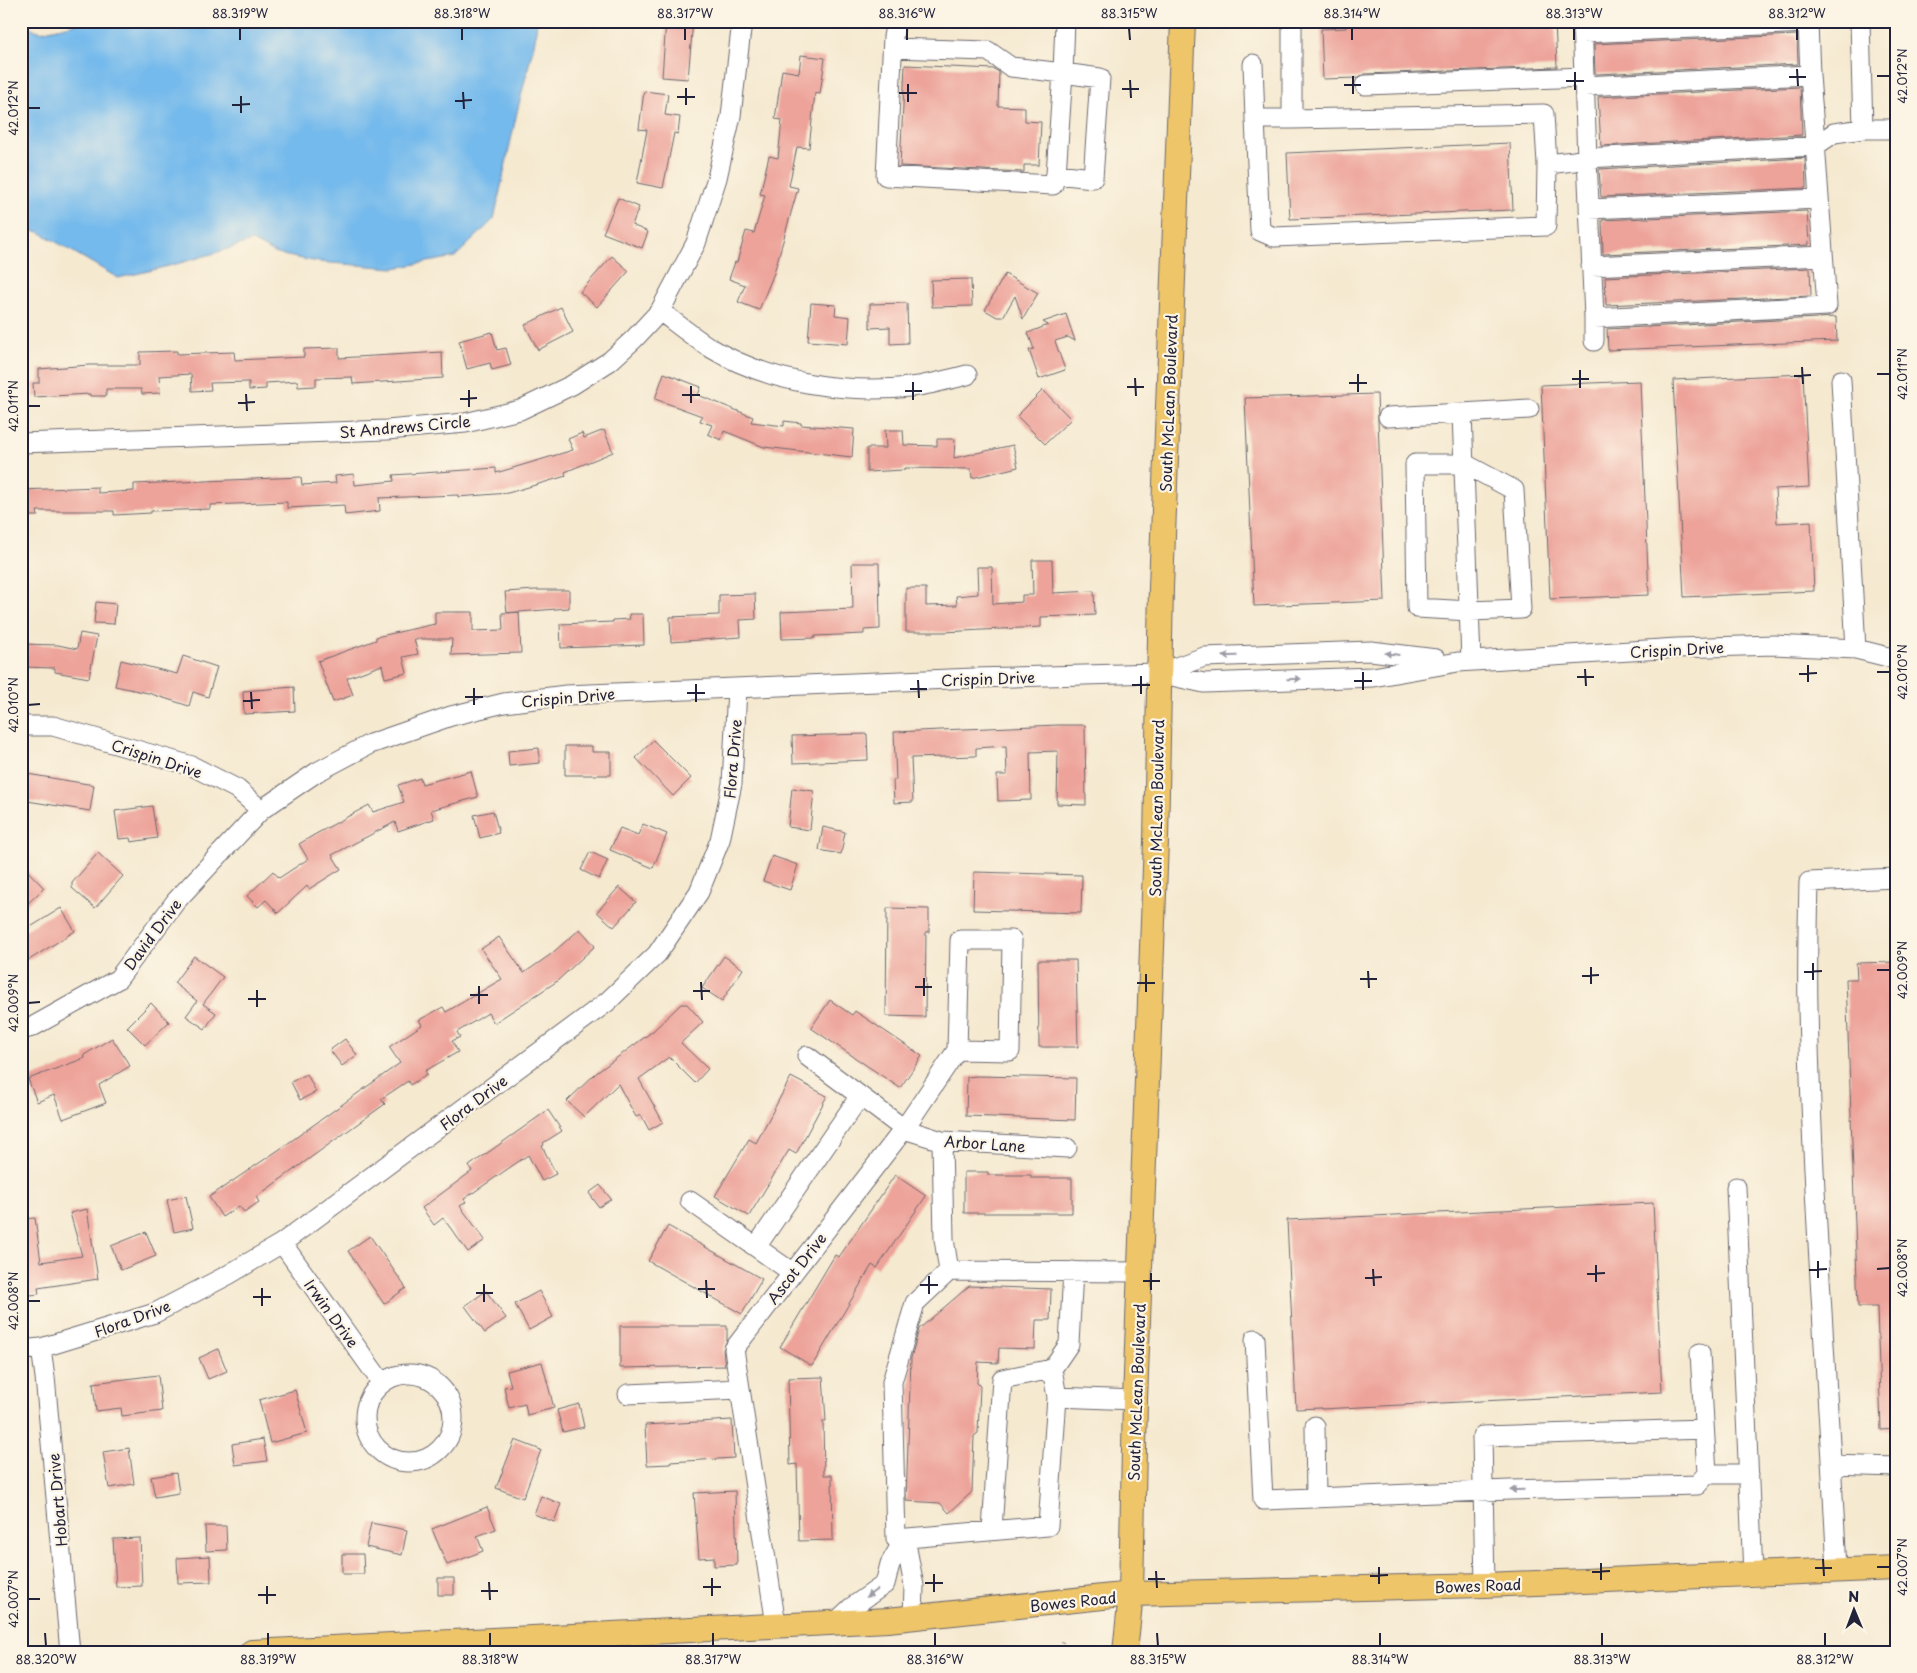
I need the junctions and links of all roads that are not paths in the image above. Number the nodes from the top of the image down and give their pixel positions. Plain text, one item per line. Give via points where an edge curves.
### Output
1 (742, 21) edge
2 (896, 21) edge
3 (1065, 21) edge
4 (1183, 21) edge
5 (1292, 21) edge
6 (1860, 21) edge
7 (1582, 27) edge
8 (893, 48) junction
9 (1252, 64) dead end
10 (1063, 73) junction
11 (1810, 75) junction
12 (1584, 82) junction
13 (1365, 85) dead end
14 (1255, 119) junction
15 (1292, 119) junction
16 (1896, 128) edge
17 (1863, 130) junction
18 (1816, 146) junction
19 (1587, 158) junction
20 (1547, 164) junction
21 (1056, 174) junction
22 (1819, 198) junction
23 (1589, 209) junction
24 (1823, 256) junction
25 (1591, 266) junction
26 (660, 311) junction
27 (1594, 318) junction
28 (1594, 341) dead end
29 (967, 375) dead end
30 (1841, 380) dead end
31 (1529, 409) dead end
32 (1462, 414) junction
33 (1388, 417) dead end
34 (21, 443) edge
35 (1464, 464) junction
36 (1470, 611) junction
37 (1856, 649) junction
38 (1896, 659) edge
39 (1465, 661) junction
40 (1158, 673) junction
41 (737, 688) junction
42 (21, 726) edge
43 (261, 810) junction
44 (1896, 878) edge
45 (21, 1030) edge
46 (957, 1050) junction
47 (807, 1056) dead end
48 (860, 1096) junction
49 (904, 1129) junction
50 (942, 1141) junction
51 (1067, 1148) dead end
52 (1736, 1187) dead end
53 (690, 1201) dead end
54 (282, 1243) junction
55 (756, 1247) junction
56 (949, 1271) junction
57 (1074, 1271) junction
58 (1140, 1272) junction
59 (793, 1273) junction
60 (1255, 1339) dead end
61 (41, 1348) junction
62 (21, 1350) edge
63 (1700, 1353) dead end
64 (1052, 1369) junction
65 (382, 1383) junction
66 (740, 1389) junction
67 (628, 1394) dead end
68 (1057, 1397) junction
69 (1135, 1400) junction
70 (1314, 1426) dead end
71 (1704, 1429) junction
72 (1832, 1465) junction
73 (1896, 1467) edge
74 (1706, 1474) junction
75 (1749, 1474) junction
76 (1483, 1492) junction
77 (1316, 1498) junction
78 (992, 1530) junction
79 (905, 1538) junction
80 (1896, 1568) edge
81 (1837, 1571) junction
82 (1753, 1574) junction
83 (1484, 1585) junction
84 (1131, 1594) junction
85 (913, 1617) junction
86 (835, 1622) junction
87 (776, 1625) junction
88 (549, 1644) edge
89 (70, 1652) edge
90 (252, 1652) edge
91 (1125, 1652) edge

1 - 26 street, St Andrews Circle via 731,116 718,178 696,244
2 - 8 street
3 - 10 street
4 - 40 main road, South McLean Boulevard
5 - 15 street
6 - 17 street
7 - 11 street via 1808,23
7 - 12 street
8 - 10 street via 988,51 1011,67
8 - 21 street via 886,176 1053,185
9 - 14 street
10 - 21 street
10 - 21 street via 1100,78 1093,178
11 - 12 street
11 - 18 street
12 - 13 street
12 - 19 street
14 - 15 street
14 - 20 street via 1260,231 1274,237 1546,226
15 - 20 street via 1544,114
16 - 17 street
17 - 18 street via 1834,133
18 - 19 street
18 - 22 street
19 - 20 street
19 - 23 street
22 - 23 street
22 - 24 street
23 - 25 street
24 - 25 street
24 - 27 street via 1827,306
25 - 27 street
26 - 29 street via 710,347 741,363 807,383 877,389 919,386
26 - 34 street, St Andrews Circle via 610,361 572,385 520,410 465,423 386,430
27 - 28 street
30 - 37 street
31 - 32 street
32 - 33 street
32 - 35 street
35 - 36 street
35 - 36 street via 1514,490 1521,609
35 - 36 street via 1415,464 1417,608
36 - 39 street
37 - 38 street, Crispin Drive
37 - 39 street, Crispin Drive via 1774,644
40 -> 39 street, Crispin Drive via 1204,683 1373,676
39 -> 40 street, Crispin Drive via 1371,651 1204,657
40 - 41 street, Crispin Drive
40 - 58 main road, South McLean Boulevard via 1156,841
41 - 43 street, Crispin Drive via 566,695 504,703 451,716 370,744 317,772
41 - 54 street, Flora Drive via 732,784 720,840 700,892 657,954 607,1002
42 - 43 street, Crispin Drive via 53,726 192,766 237,789
43 - 45 street, David Drive via 176,901 118,979
44 - 72 street via 1809,882 1808,1016
46 - 46 street via 960,940 1012,940 1010,1051
46 - 49 street, Ascot Drive
47 - 48 street, Arbor Lane
48 - 49 street, Arbor Lane
48 - 55 street
49 - 50 street, Arbor Lane
49 - 59 street, Ascot Drive
50 - 51 street, Arbor Lane
50 - 56 street via 944,1239
52 - 75 street
53 - 55 street
54 - 61 street, Flora Drive via 155,1313
54 - 65 street, Irwin Drive
55 - 59 street
56 - 57 street
56 - 79 street via 915,1303 892,1382 896,1538
57 - 58 street
57 - 64 street via 1069,1344
58 - 69 main road, South McLean Boulevard
59 - 66 street, Ascot Drive via 734,1349
60 - 77 street via 1263,1500
61 - 62 street, Flora Drive
61 - 89 street, Hobart Drive
63 - 71 street
64 - 68 street
64 - 78 street via 1002,1379
65 - 65 street via 369,1399 365,1420 377,1449 406,1462 436,1453 444,1446 453,1426 448,1396 433,1380 423,1376 402,1374
66 - 67 street
66 - 87 street, Ascot Drive
68 - 69 street
68 - 78 street via 1048,1526
69 - 84 main road, South McLean Boulevard
70 - 77 street
71 - 74 street
71 - 76 street via 1482,1436
72 - 73 street
72 - 81 street
74 - 75 street
74 -> 76 street via 1697,1485
75 - 82 street
76 - 77 street
76 - 83 street
78 - 79 street
79 - 85 street via 914,1586
79 -> 86 street via 890,1564 884,1584
80 - 81 main road, Bowes Road
81 - 82 main road, Bowes Road
82 - 83 main road, Bowes Road
83 - 84 main road, Bowes Road
84 - 85 main road, Bowes Road
84 - 91 main road, South McLean Boulevard
85 - 86 main road, Bowes Road
86 - 87 main road, Bowes Road
87 - 88 main road, Bowes Road
88 - 90 main road, Bowes Road

